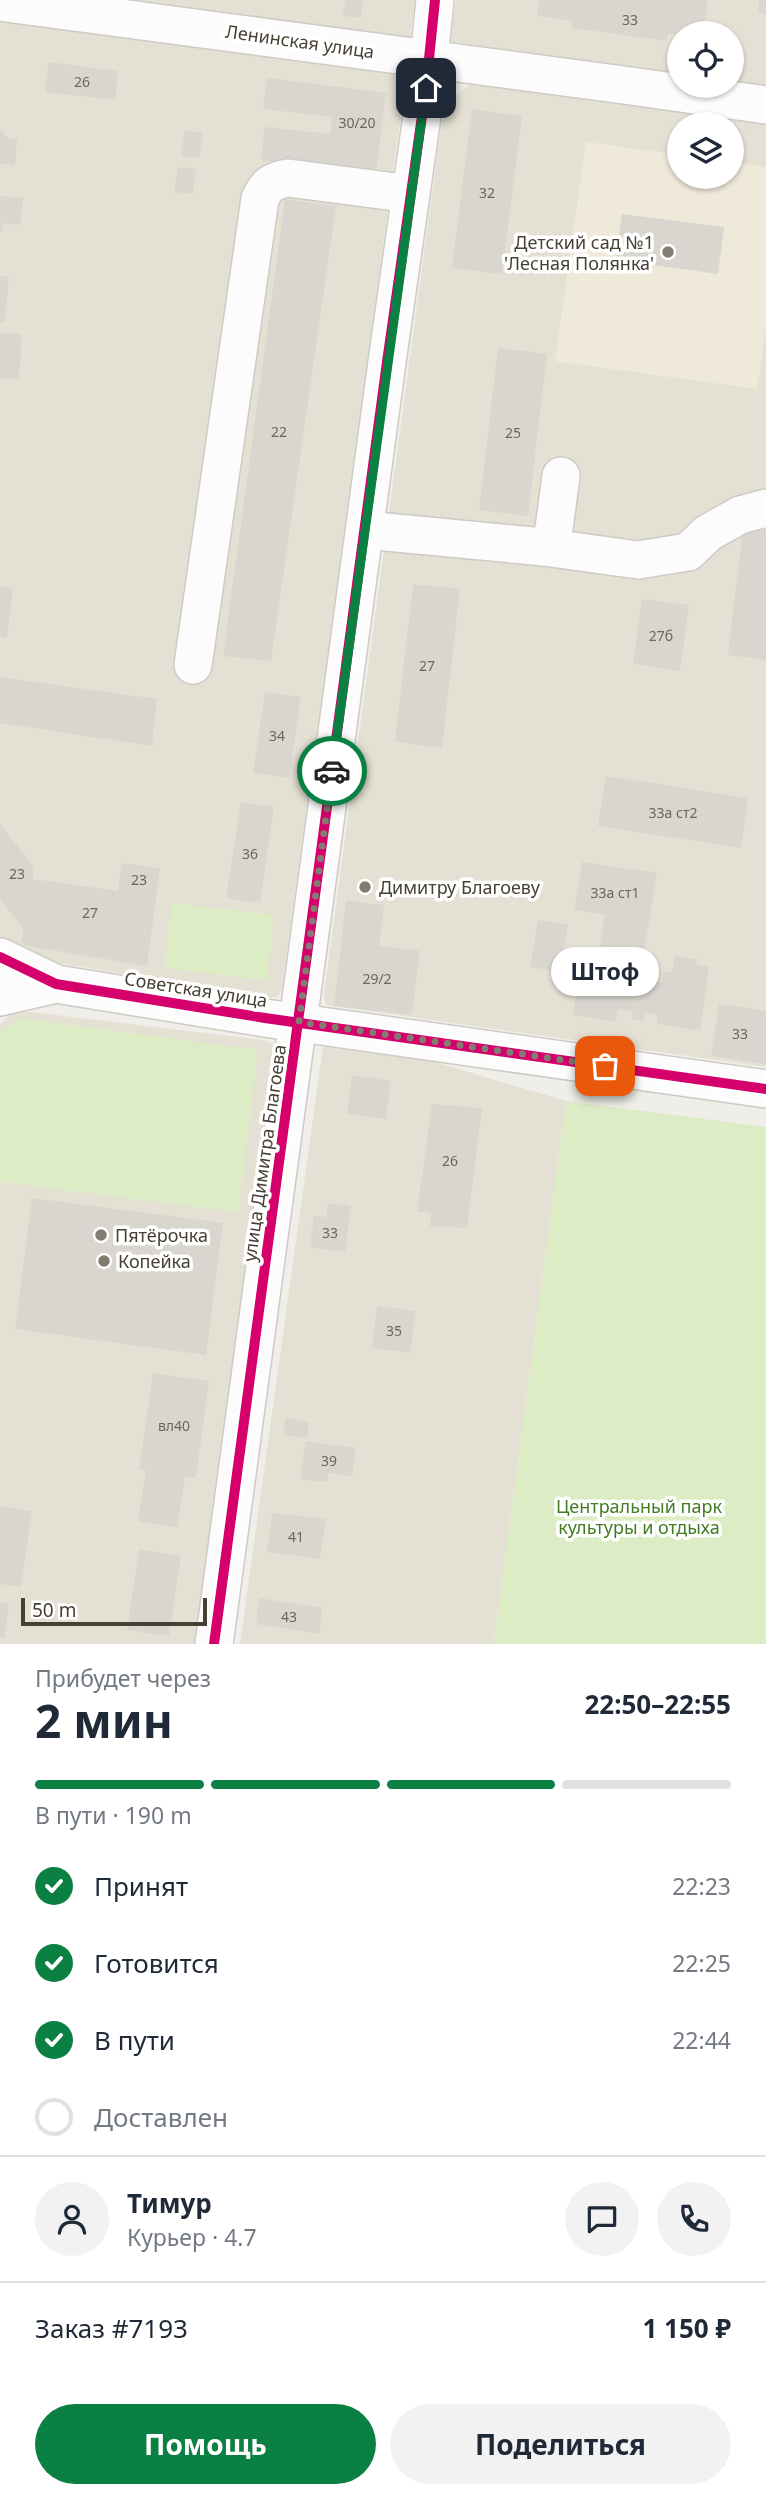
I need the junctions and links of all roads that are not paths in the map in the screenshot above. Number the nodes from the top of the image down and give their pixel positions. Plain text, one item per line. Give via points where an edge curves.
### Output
1 (435, 0) edge
2 (0, 2) edge
3 (429, 60) junction
4 (766, 105) edge
5 (411, 194) junction
6 (561, 477) dead end
7 (766, 508) edge
8 (365, 530) junction
9 (544, 547) junction
10 (193, 665) dead end
11 (0, 957) edge
12 (56, 984) junction
13 (0, 998) edge
14 (299, 1022) junction
15 (766, 1089) edge
16 (214, 1644) edge

1 - 3 street, улица Димитра Благоева
2 - 3 street, Ленинская улица
3 - 4 street, Ленинская улица
3 - 5 street, улица Димитра Благоева
5 - 8 street, улица Димитра Благоева
5 - 10 street via 288,178 265,187
6 - 9 street via 552,536
7 - 9 street via 740,515 708,533 688,552 638,560
8 - 9 street
8 - 14 street, улица Димитра Благоева
11 - 12 street, Советская улица
12 - 13 street, Советская улица
12 - 14 street, Советская улица
14 - 15 street, Советская улица
14 - 16 street, улица Димитра Благоева

